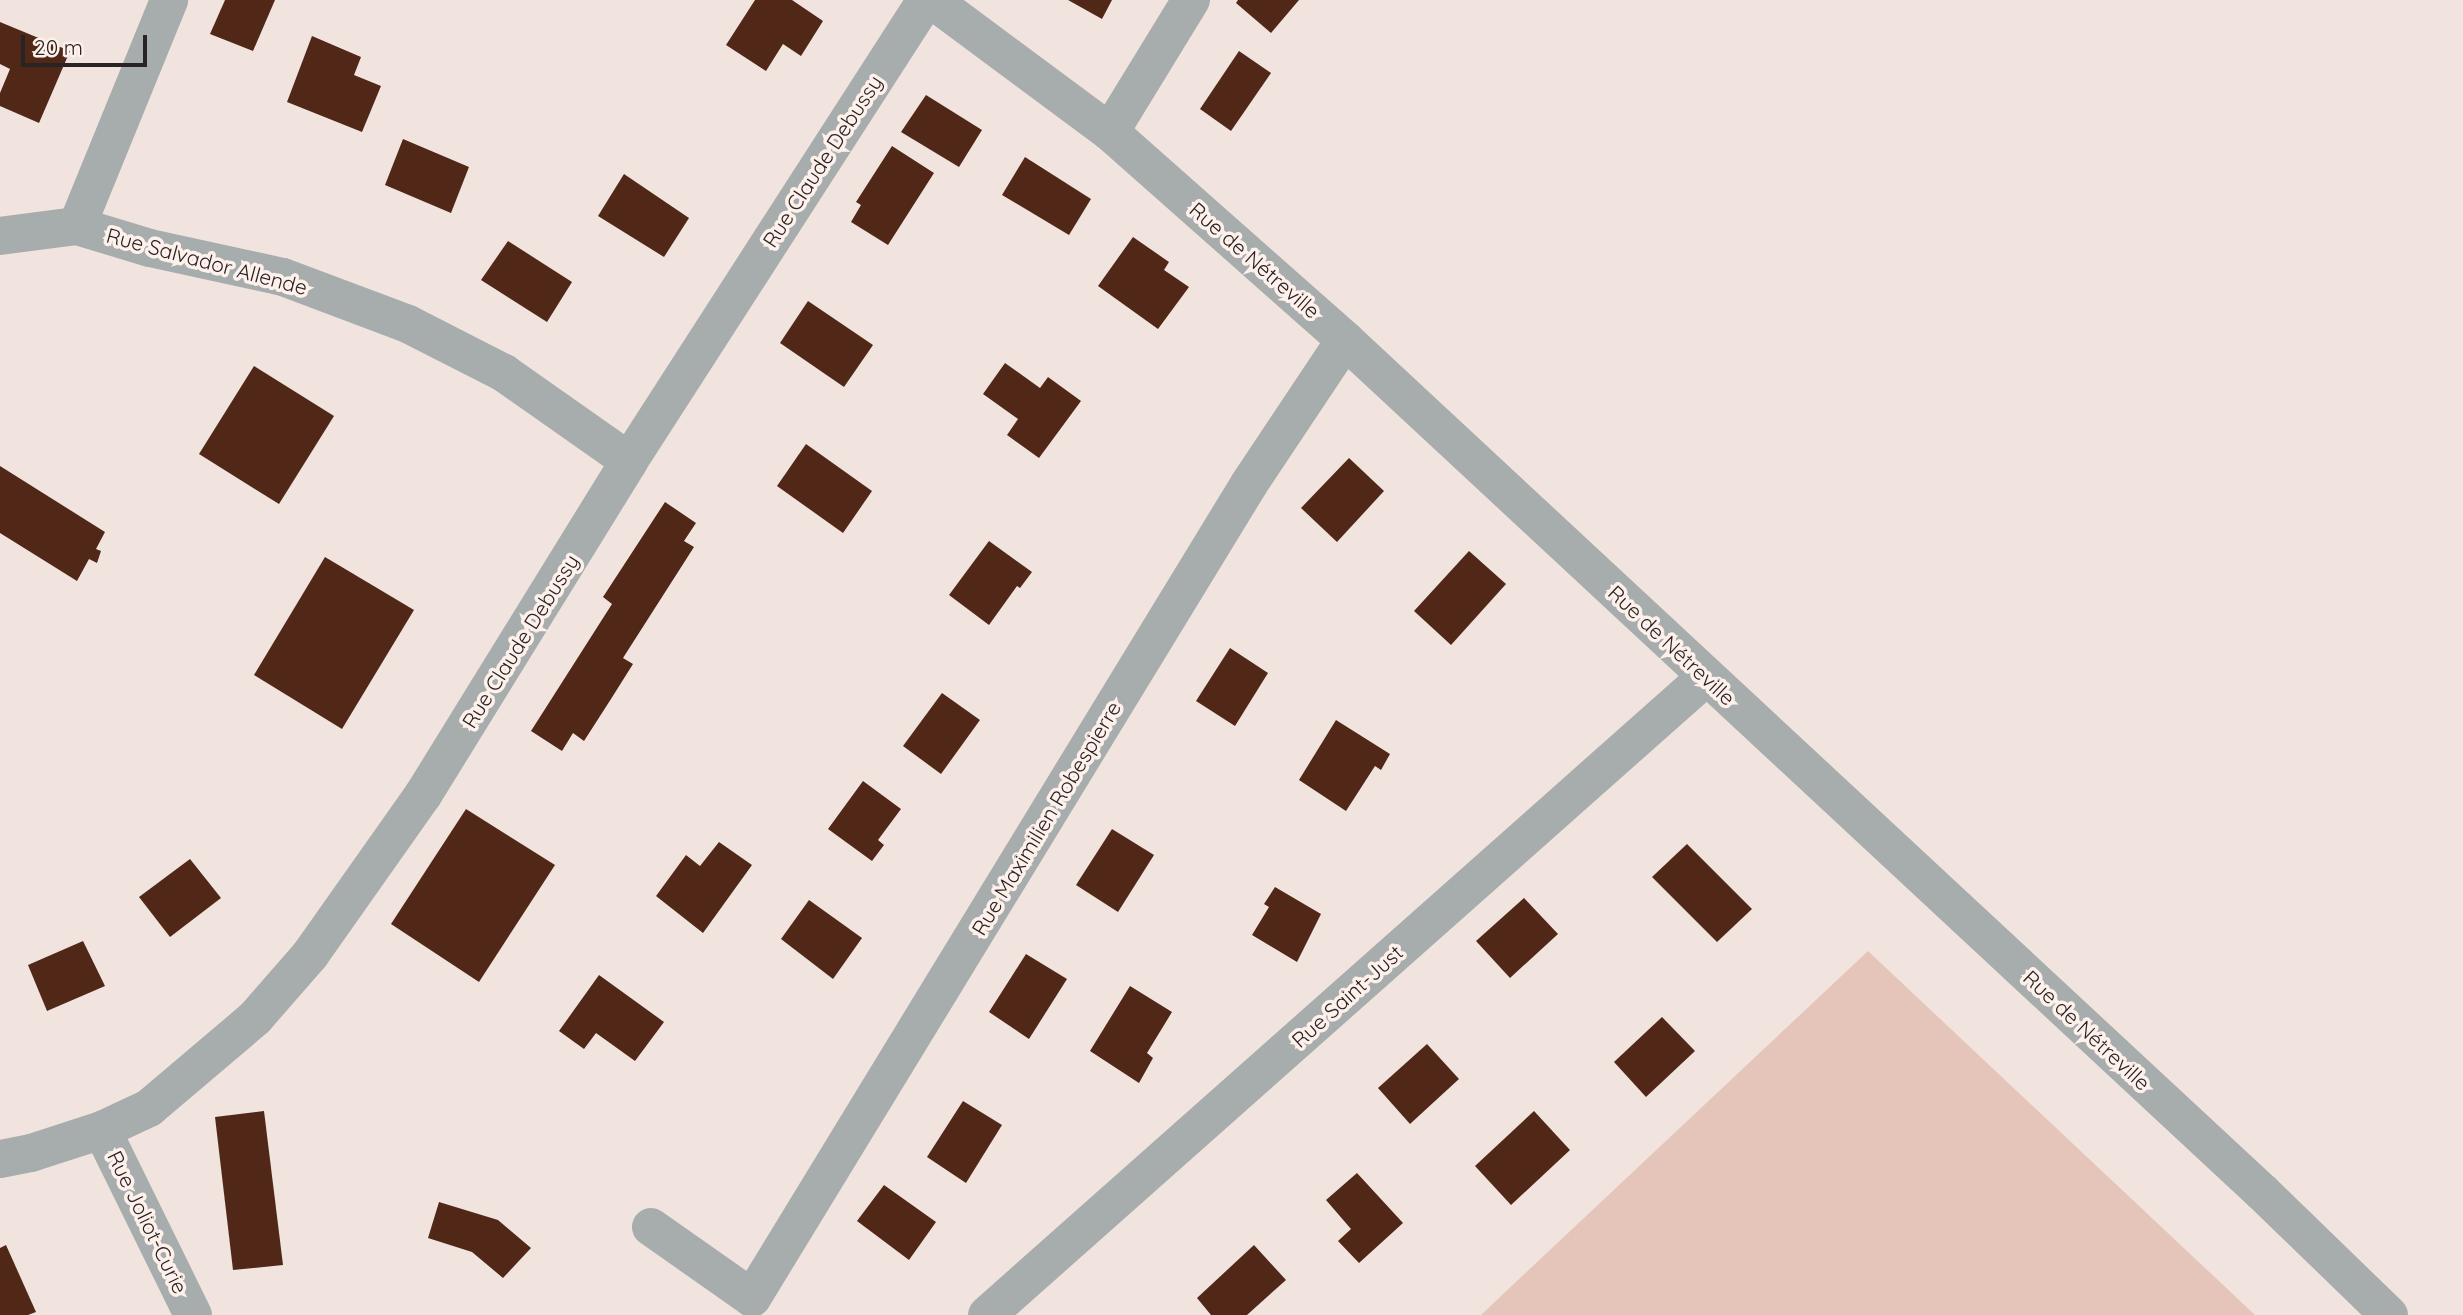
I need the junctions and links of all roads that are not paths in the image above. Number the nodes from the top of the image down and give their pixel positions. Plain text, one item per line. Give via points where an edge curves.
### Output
1 (169, 0) edge
2 (926, 0) edge
3 (932, 0) edge
4 (1191, 0) edge
5 (1110, 132) junction
6 (76, 226) junction
7 (0, 236) edge
8 (1345, 340) junction
9 (629, 461) junction
10 (1706, 677) junction
11 (102, 1129) junction
12 (0, 1159) edge
13 (651, 1227) dead end
14 (761, 1307) edge
15 (193, 1315) edge
16 (987, 1315) edge
17 (2389, 1315) edge

1 - 6 street
2 - 9 street, Rue Claude Debussy
3 - 5 street, Rue de Nétreville
4 - 5 street
5 - 8 street, Rue de Nétreville
6 - 7 street
6 - 9 street, Rue Salvador Allende via 150,248 283,277 408,324 504,373
8 - 10 street, Rue de Nétreville
8 - 14 street, Rue Maximilien Robespierre via 1249,484
9 - 11 street, Rue Claude Debussy via 423,795 310,955 255,1018 149,1108
10 - 16 street, Rue Saint-Just
10 - 17 street, Rue de Nétreville
11 - 12 street, Rue Claude Debussy
11 - 15 street, Rue Joliot-Curie
13 - 14 street, Rue Maximilien Robespierre

